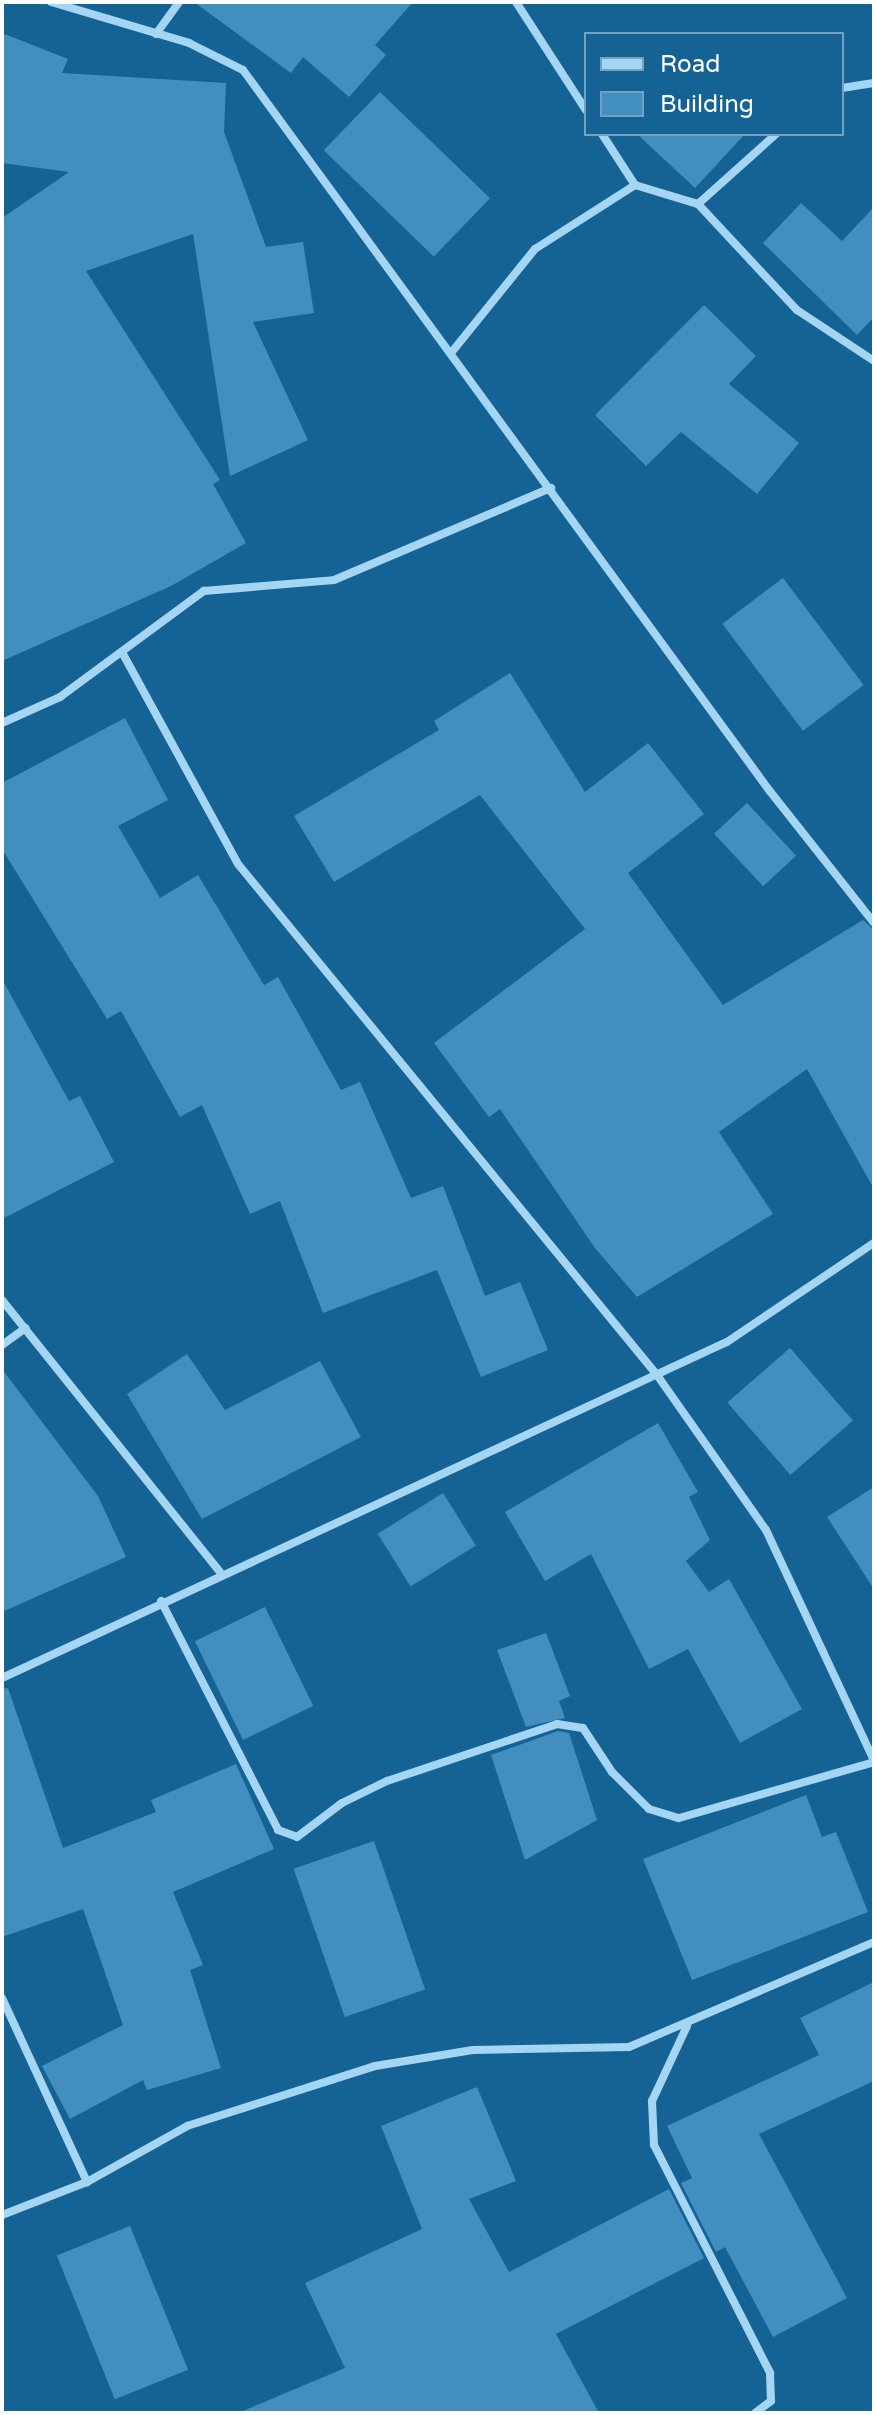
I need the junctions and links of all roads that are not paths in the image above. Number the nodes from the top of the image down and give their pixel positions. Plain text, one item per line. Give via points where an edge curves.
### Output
1 (51, 2) edge
2 (179, 2) edge
3 (516, 2) edge
4 (156, 34) junction
5 (874, 83) edge
6 (844, 88) edge
7 (584, 107) edge
8 (603, 136) edge
9 (774, 136) edge
10 (635, 185) junction
11 (698, 204) junction
12 (451, 353) junction
13 (874, 361) edge
14 (551, 488) junction
15 (123, 654) junction
16 (2, 723) edge
17 (874, 923) edge
18 (874, 1243) edge
19 (2, 1300) edge
20 (25, 1328) junction
21 (2, 1345) edge
22 (657, 1375) junction
23 (220, 1572) junction
24 (161, 1601) junction
25 (2, 1678) edge
26 (874, 1762) edge
27 (874, 1942) edge
28 (2, 1998) edge
29 (687, 2026) junction
30 (87, 2182) junction
31 (2, 2215) edge
32 (755, 2413) edge

1 - 4 street
2 - 4 street
3 - 7 street
4 - 12 street via 243,70
5 - 6 street
8 - 10 street
9 - 11 street
10 - 11 street
10 - 12 street via 535,249
11 - 13 street via 797,310
12 - 14 street
14 - 15 street via 334,580 204,591
14 - 17 street
15 - 16 street via 60,697
15 - 22 street via 238,864
18 - 22 street via 727,1342
19 - 20 street
20 - 21 street
20 - 23 street
22 - 23 street
22 - 26 street via 766,1530
23 - 24 street
24 - 25 street
24 - 26 street via 278,1830 297,1837 342,1803 387,1781 557,1724 583,1728 612,1772 649,1809 679,1818
27 - 29 street
28 - 30 street
29 - 30 street via 629,2047 473,2050 375,2066 187,2126
29 - 32 street via 652,2101 654,2145 770,2373 771,2401
30 - 31 street

